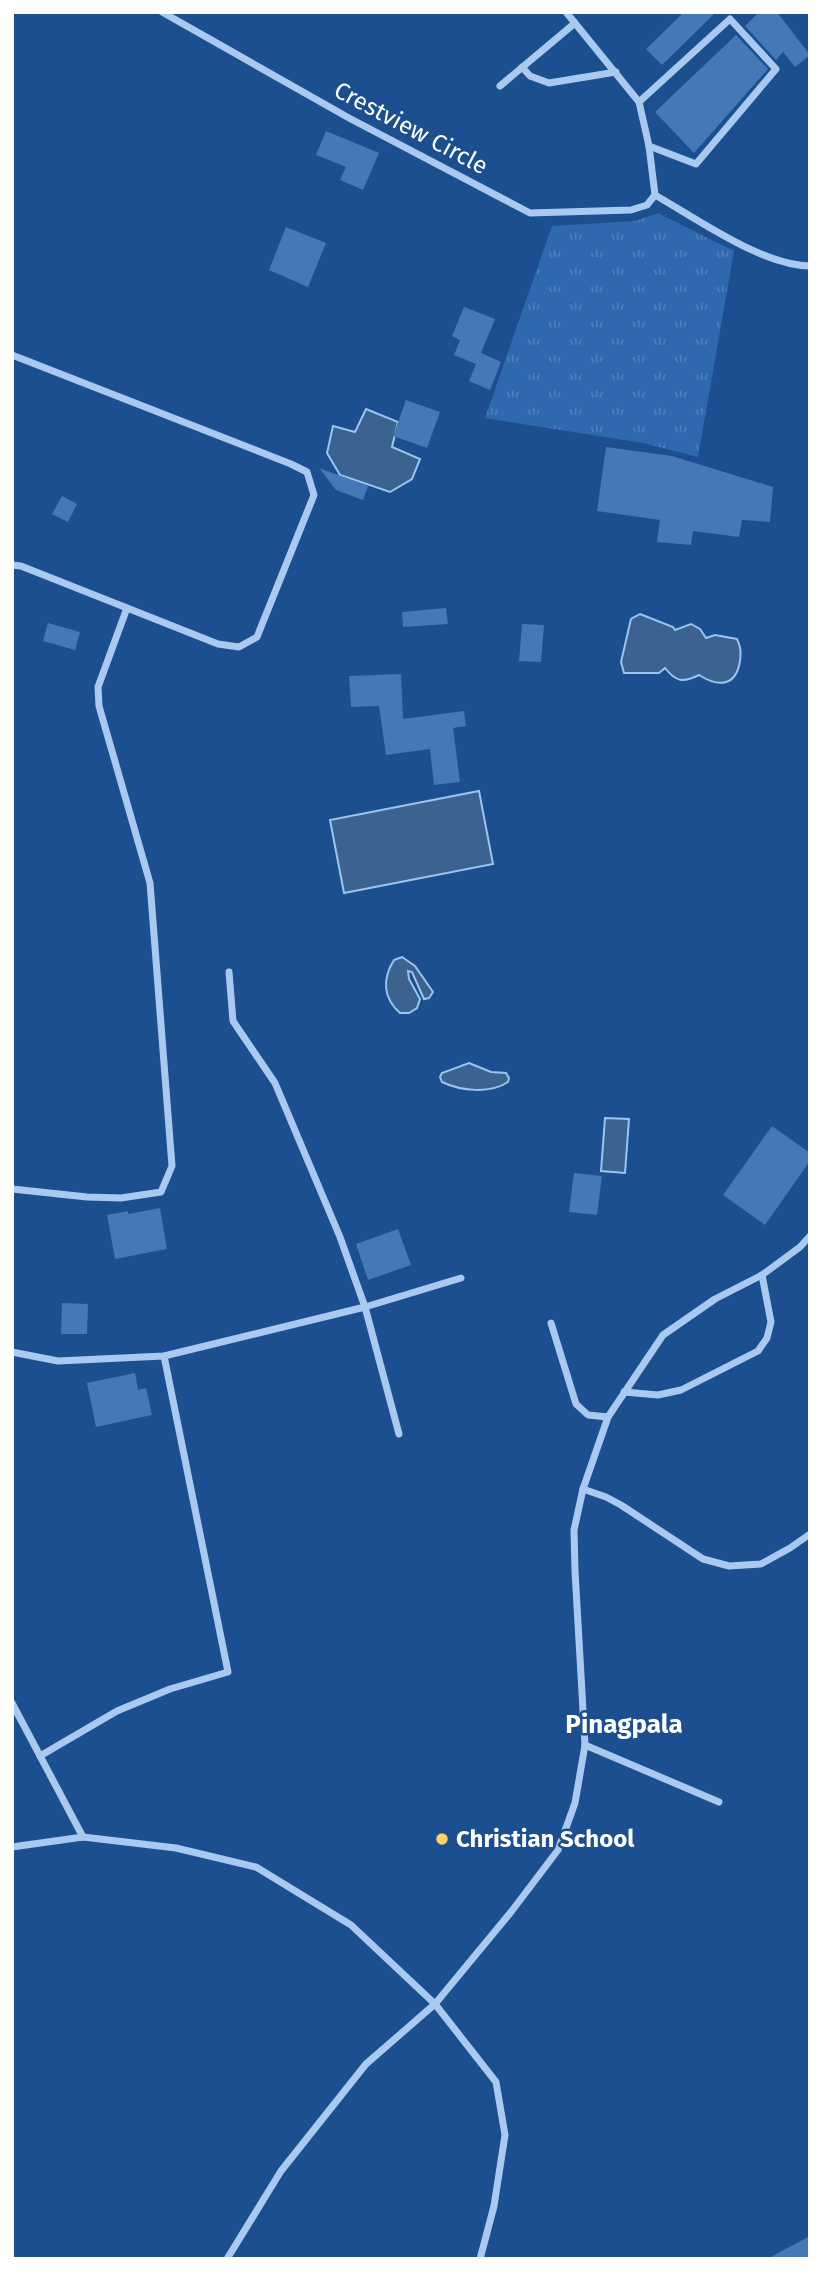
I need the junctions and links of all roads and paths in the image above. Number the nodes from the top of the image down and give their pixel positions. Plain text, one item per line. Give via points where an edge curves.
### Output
1 (162, 12) edge
2 (566, 12) edge
3 (575, 23) junction
4 (522, 67) junction
5 (616, 72) junction
6 (500, 86) dead end
7 (639, 102) junction
8 (649, 146) junction
9 (655, 195) junction
10 (810, 266) edge
11 (12, 355) edge
12 (12, 565) edge
13 (127, 608) junction
14 (229, 972) dead end
15 (12, 1189) edge
16 (810, 1237) edge
17 (762, 1275) junction
18 (461, 1278) dead end
19 (365, 1307) junction
20 (551, 1323) dead end
21 (12, 1352) edge
22 (164, 1356) junction
23 (624, 1392) junction
24 (608, 1417) junction
25 (399, 1434) dead end
26 (583, 1489) junction
27 (810, 1534) edge
28 (12, 1703) edge
29 (585, 1745) junction
30 (40, 1756) junction
31 (719, 1802) dead end
32 (83, 1837) junction
33 (12, 1847) edge
34 (435, 2004) junction
35 (227, 2259) edge
36 (480, 2259) edge

1 - 9 street, Crestview Circle via 530,213 631,210 647,205
2 - 3 street
3 - 4 street
3 - 5 street
4 - 5 street via 530,76 549,83
4 - 6 street
5 - 7 street
7 - 8 street
7 - 8 street via 730,19 776,69 696,164
8 - 9 street
9 - 10 street via 754,251
11 - 13 street via 307,472 314,495 257,637 239,647 218,644
12 - 13 street
13 - 15 street via 98,687 99,706 149,883 172,1166 162,1192 121,1198
14 - 19 street via 233,1021 275,1083
16 - 17 street
17 - 23 street via 715,1299 663,1335
17 - 23 street via 771,1322 758,1351 681,1390 657,1395
18 - 19 street
19 - 22 street
19 - 25 street
20 - 24 street via 576,1404 588,1415
21 - 22 street via 58,1362
22 - 30 street via 228,1672 117,1711
23 - 24 street
24 - 26 street
26 - 27 street via 621,1505 703,1559 729,1566 761,1564
26 - 29 street via 574,1530
28 - 30 street
29 - 31 street
29 - 34 street via 575,1803 558,1850
30 - 32 street
32 - 33 street
32 - 34 street via 176,1848 256,1867 351,1924
34 - 35 street via 366,2064 281,2171
34 - 36 street via 496,2082 505,2135

